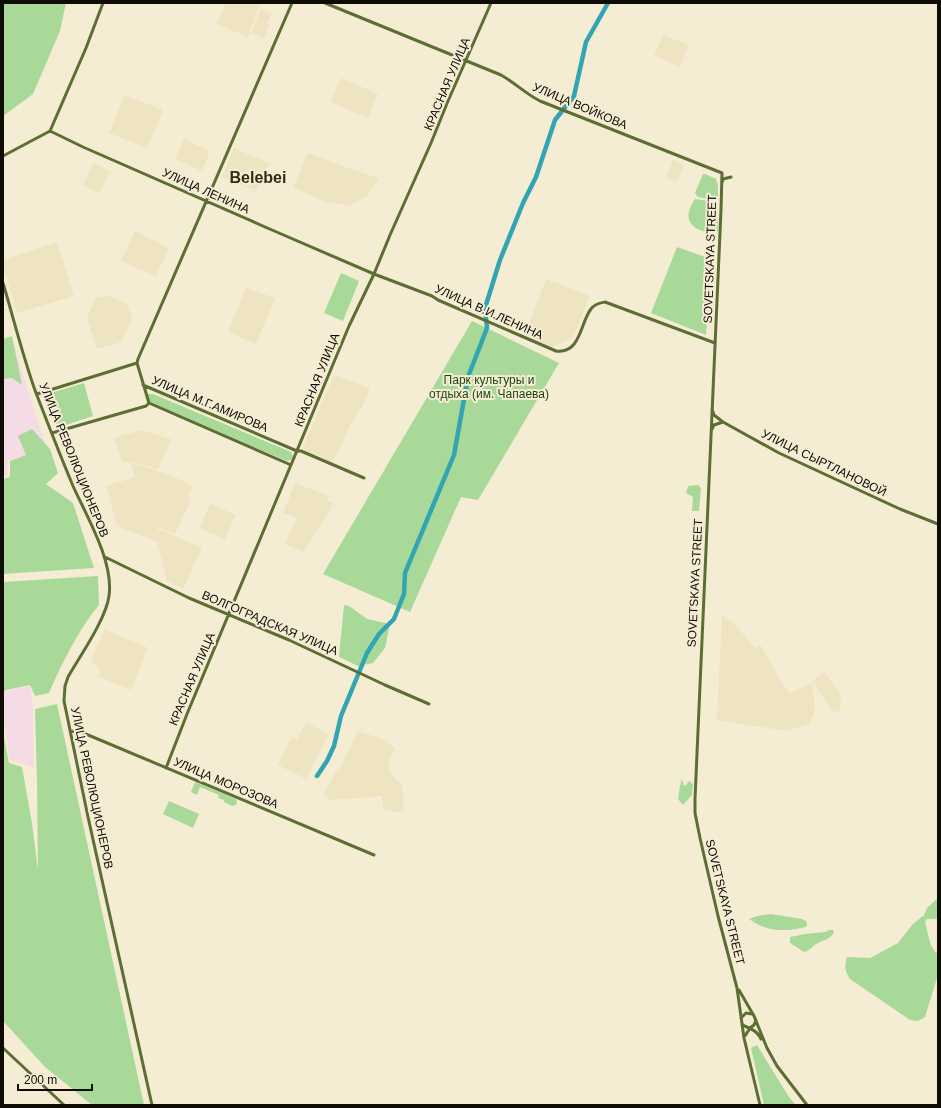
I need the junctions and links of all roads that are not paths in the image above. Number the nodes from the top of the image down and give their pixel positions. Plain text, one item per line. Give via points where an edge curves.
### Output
1 (103, 3) edge
2 (292, 3) edge
3 (325, 3) edge
4 (491, 3) edge
5 (466, 60) junction
6 (50, 131) junction
7 (3, 156) edge
8 (712, 170) junction
9 (722, 173) joint
10 (731, 177) dead end
11 (721, 184) junction
12 (207, 201) junction
13 (374, 274) junction
14 (3, 283) edge
15 (404, 285) joint
16 (715, 344) junction
17 (137, 364) junction
18 (143, 385) junction
19 (37, 394) junction
20 (148, 403) junction
21 (711, 407) junction
22 (723, 422) junction
23 (52, 433) junction
24 (710, 435) junction
25 (298, 451) junction
26 (291, 465) junction
27 (364, 478) dead end
28 (938, 524) edge
29 (105, 557) junction
30 (228, 615) junction
31 (429, 704) dead end
32 (70, 731) junction
33 (166, 768) junction
34 (374, 855) dead end
35 (737, 988) junction
36 (752, 1014) junction
37 (741, 1018) junction
38 (756, 1019) junction
39 (742, 1024) junction
40 (750, 1028) junction
41 (744, 1038) junction
42 (3, 1048) edge
43 (767, 1048) junction
44 (64, 1105) edge
45 (152, 1105) edge
46 (760, 1105) edge
47 (807, 1105) edge

1 - 6 main road
2 - 12 main road
3 - 5 main road, УЛИЦА ВОЙКОВА
4 - 5 main road, КРАСНАЯ УЛИЦА
5 - 8 main road, УЛИЦА ВОЙКОВА via 501,75 528,95
5 - 13 main road, КРАСНАЯ УЛИЦА
6 - 7 main road
6 - 12 main road, УЛИЦА ЛЕНИНА
8 - 9 main road, УЛИЦА ВОЙКОВА
8 - 11 main road via 720,177
9 - 11 main road, SOVETSKAYA STREET
10 - 11 main road via 723,179
11 - 16 main road, SOVETSKAYA STREET
12 - 13 main road, УЛИЦА ЛЕНИНА
12 - 17 main road
13 - 15 main road, УЛИЦА ЛЕНИНА
13 - 25 main road, КРАСНАЯ УЛИЦА via 349,326
14 - 19 main road, УЛИЦА РЕВОЛЮЦИОНЕРОВ
15 - 16 main road, УЛИЦА В.И.ЛЕНИНА via 556,351 567,350 577,339 590,309 598,303 605,302
16 - 21 main road, SOVETSKAYA STREET
17 - 18 main road
17 - 19 main road
18 - 20 main road, УЛИЦА М.Г.АМИРОВА
18 - 25 main road, УЛИЦА М.Г.АМИРОВА
19 - 23 main road, УЛИЦА РЕВОЛЮЦИОНЕРОВ
20 - 23 main road via 146,406
20 - 26 main road, УЛИЦА М.Г.АМИРОВА
21 - 22 main road, УЛИЦА СЫРТЛАНОВОЙ via 714,414
21 - 24 main road, SOVETSKAYA STREET
22 - 24 main road via 714,425
22 - 28 main road, УЛИЦА СЫРТЛАНОВОЙ via 779,452 900,509
23 - 29 main road, УЛИЦА РЕВОЛЮЦИОНЕРОВ
24 - 35 main road, SOVETSKAYA STREET via 695,813
25 - 26 main road, КРАСНАЯ УЛИЦА
25 - 27 main road, УЛИЦА М.Г.АМИРОВА
26 - 30 main road, КРАСНАЯ УЛИЦА
29 - 30 main road, ВОЛГОГРАДСКАЯ УЛИЦА
29 - 32 main road, УЛИЦА РЕВОЛЮЦИОНЕРОВ via 110,576 107,606 68,677 66,686 64,706
30 - 31 main road, ВОЛГОГРАДСКАЯ УЛИЦА
30 - 33 main road, КРАСНАЯ УЛИЦА
32 - 33 main road, УЛИЦА МОРОЗОВА via 81,732
32 - 45 main road, УЛИЦА РЕВОЛЮЦИОНЕРОВ
33 - 34 main road, УЛИЦА МОРОЗОВА
35 - 36 main road, SOVETSKAYA STREET
35 - 37 main road, SOVETSKAYA STREET
36 - 37 main road via 746,1013
36 - 38 main road, SOVETSKAYA STREET
37 - 39 main road, SOVETSKAYA STREET
38 - 40 main road
38 - 43 main road, SOVETSKAYA STREET
39 - 40 main road
39 - 41 main road, SOVETSKAYA STREET
40 - 41 main road
40 - 43 main road
41 - 46 main road, SOVETSKAYA STREET
42 - 44 main road
43 - 47 main road via 777,1066

